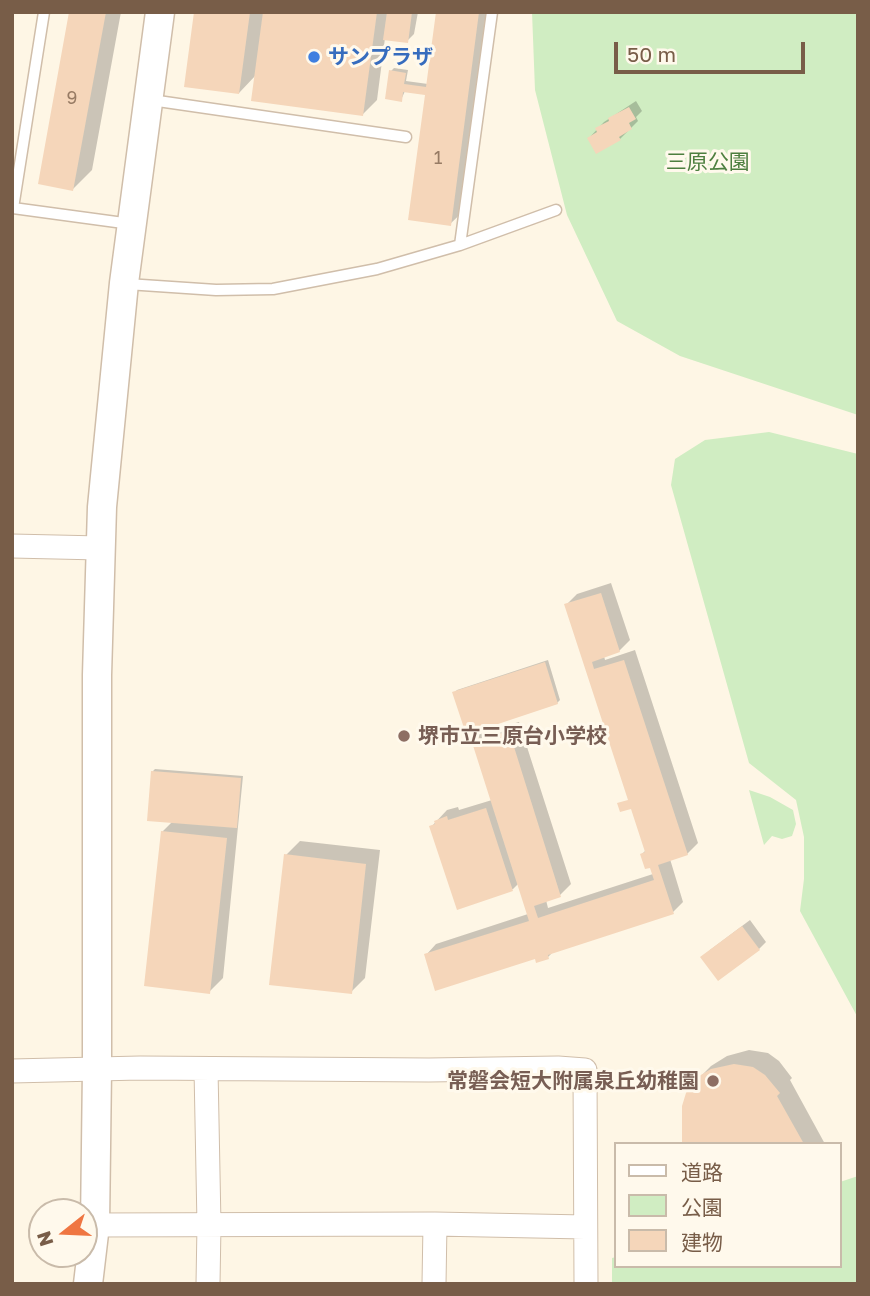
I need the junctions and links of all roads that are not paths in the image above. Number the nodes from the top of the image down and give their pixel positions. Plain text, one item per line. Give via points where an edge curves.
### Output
1 (44, 12) edge
2 (160, 12) edge
3 (492, 12) edge
4 (148, 100) junction
5 (406, 137) dead end
6 (556, 210) dead end
7 (131, 224) junction
8 (460, 245) junction
9 (124, 284) junction
10 (12, 546) edge
11 (100, 548) junction
12 (97, 1069) junction
13 (206, 1069) junction
14 (12, 1071) edge
15 (95, 1198) edge
16 (435, 1224) junction
17 (98, 1225) edge
18 (209, 1225) junction
19 (585, 1227) junction
20 (208, 1284) edge
21 (434, 1284) edge
22 (586, 1284) edge

1 - 7 lane via 13,208
2 - 4 street
3 - 8 lane
4 - 5 lane
4 - 7 street
6 - 8 lane
7 - 9 street
8 - 9 lane via 377,269 273,289
9 - 11 street
10 - 11 street
11 - 12 street
12 - 13 street
12 - 14 street
12 - 15 street
13 - 18 street
13 - 19 street via 585,1070
16 - 18 street
16 - 19 street
16 - 21 street
17 - 18 street
18 - 20 street
19 - 22 street

